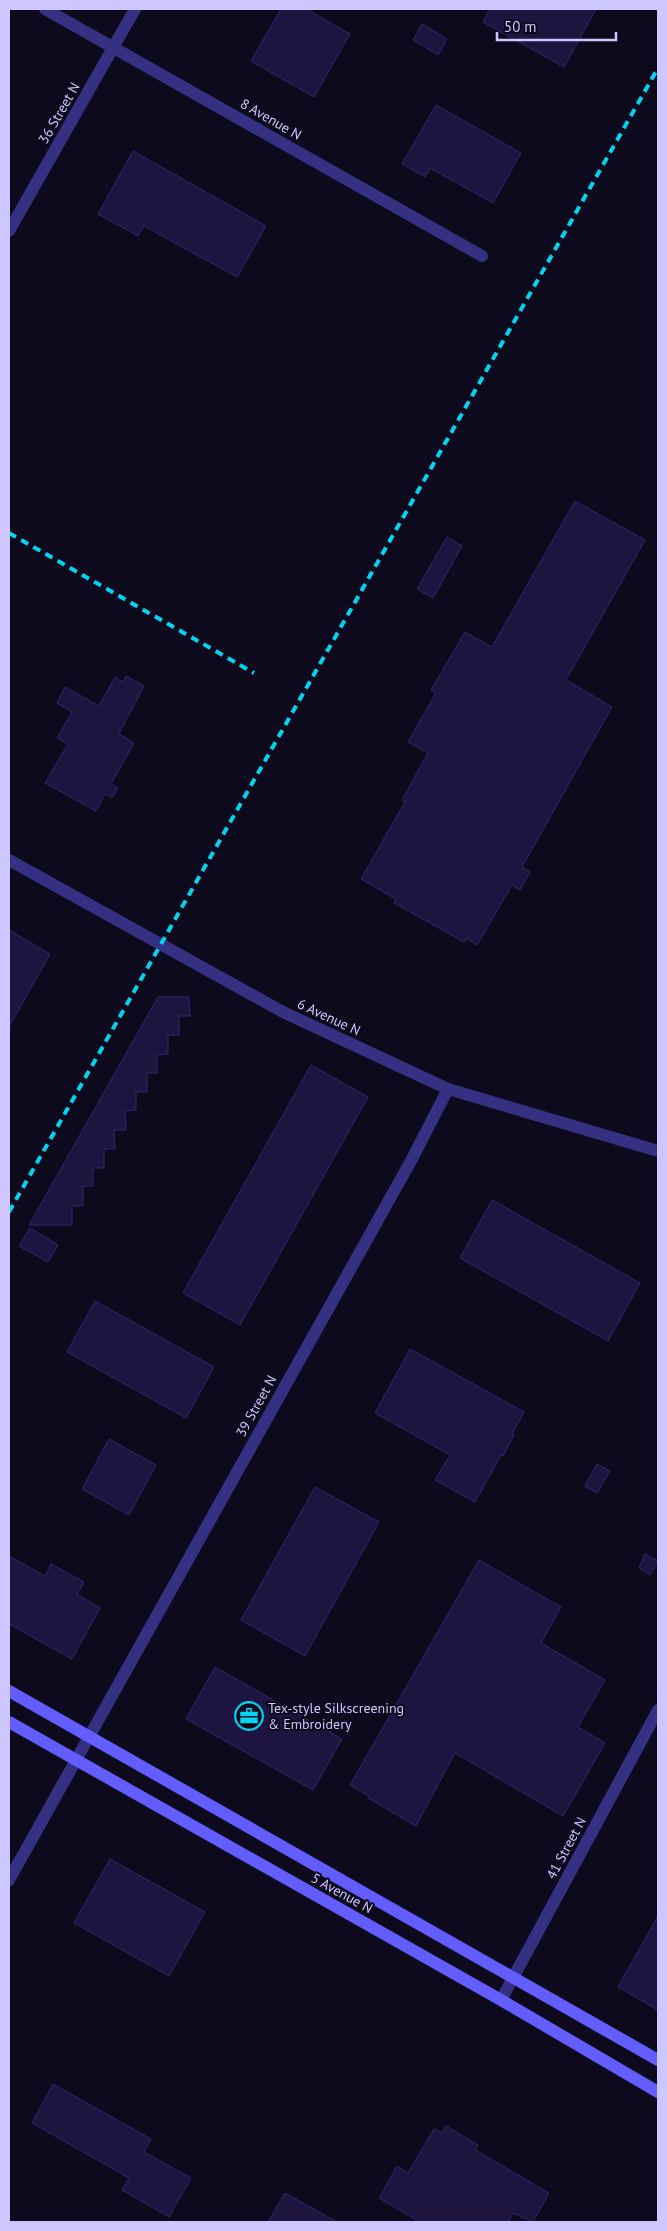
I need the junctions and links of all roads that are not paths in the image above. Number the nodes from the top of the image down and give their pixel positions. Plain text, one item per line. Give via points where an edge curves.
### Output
1 (45, 9) edge
2 (135, 9) edge
3 (114, 47) junction
4 (9, 231) edge
5 (482, 256) dead end
6 (9, 860) edge
7 (448, 1089) junction
8 (658, 1151) edge
9 (9, 1691) edge
10 (658, 1710) edge
11 (9, 1722) edge
12 (88, 1736) junction
13 (76, 1760) junction
14 (9, 1880) edge
15 (513, 1977) junction
16 (501, 2000) junction
17 (658, 2060) edge
18 (658, 2092) edge

1 - 3 street, 8 Avenue N
2 - 3 street, 36 Street N
3 - 4 street, 36 Street N
3 - 5 street, 8 Avenue N
6 - 7 street, 6 Avenue N via 283,1012
7 - 8 street, 6 Avenue N
7 - 12 street, 39 Street N via 412,1159
9 - 12 main road, 5 Avenue N
10 - 15 street, 41 Street N
11 - 13 main road, 5 Avenue N
12 - 13 street, 39 Street N
12 - 15 main road, 5 Avenue N
13 - 14 street
13 - 16 main road, 5 Avenue N
15 - 16 street, 41 Street N
15 - 17 main road, 5 Avenue N
16 - 18 main road, 5 Avenue N

